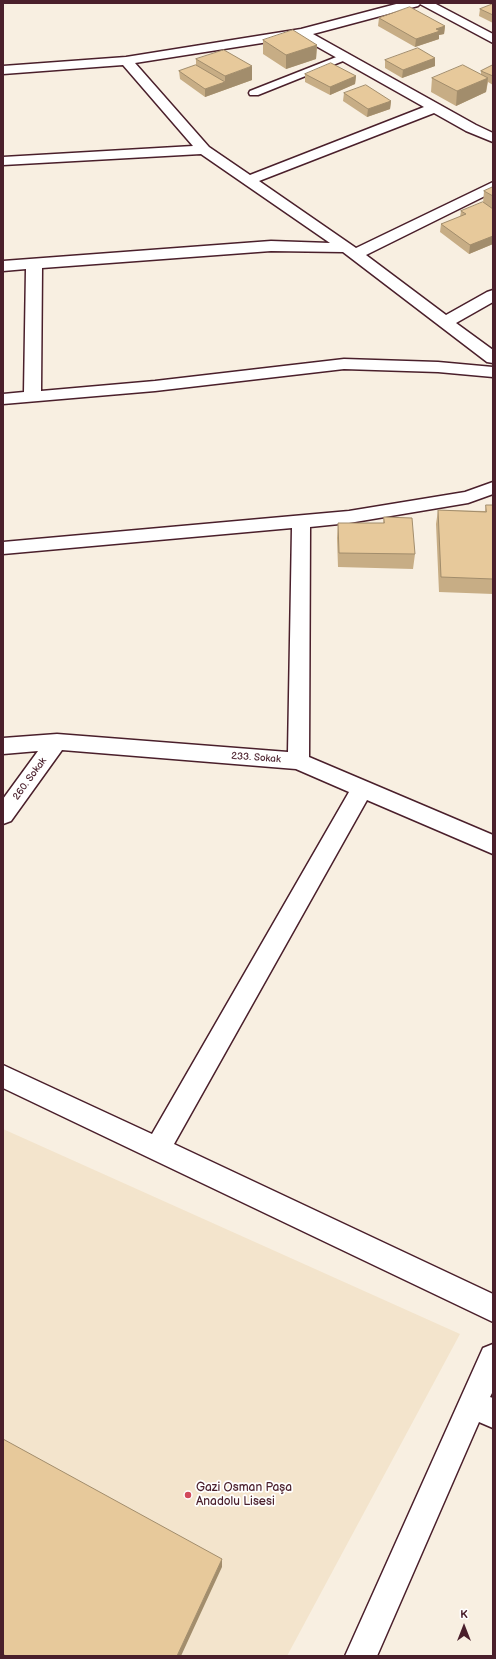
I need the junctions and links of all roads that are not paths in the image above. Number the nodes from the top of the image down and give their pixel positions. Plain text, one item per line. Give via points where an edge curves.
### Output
1 (414, 3) edge
2 (425, 3) edge
3 (302, 33) junction
4 (493, 39) edge
5 (344, 57) junction
6 (126, 60) junction
7 (3, 70) edge
8 (254, 93) dead end
9 (434, 108) junction
10 (493, 138) edge
11 (204, 150) junction
12 (3, 161) edge
13 (249, 180) junction
14 (493, 186) edge
15 (351, 251) junction
16 (34, 264) junction
17 (3, 266) edge
18 (493, 295) edge
19 (446, 322) junction
20 (493, 358) edge
21 (493, 372) edge
22 (32, 396) junction
23 (3, 399) edge
24 (493, 488) edge
25 (301, 521) junction
26 (3, 548) edge
27 (57, 742) junction
28 (3, 746) edge
29 (298, 761) junction
30 (363, 788) junction
31 (3, 816) edge
32 (493, 845) edge
33 (3, 1076) edge
34 (157, 1149) junction
35 (493, 1308) edge
36 (493, 1358) edge
37 (483, 1409) edge
38 (361, 1656) edge

1 - 3 street
2 - 4 street
3 - 5 street
3 - 6 street
5 - 8 lane
5 - 9 street
6 - 7 street
6 - 11 street
9 - 10 street
9 - 13 street
11 - 12 street
11 - 13 street
13 - 15 street
14 - 15 street
15 - 16 street via 271,246
15 - 19 street
16 - 17 street
16 - 22 street
18 - 19 street
19 - 20 street
21 - 22 street via 438,367 344,364 155,386
22 - 23 street
24 - 25 street via 468,497 371,514
25 - 26 street
25 - 29 street
27 - 28 street, 233. Sokak
27 - 29 street, 233. Sokak
27 - 31 street, 260. Sokak
29 - 30 street, 233. Sokak
30 - 32 street, 233. Sokak
30 - 34 street
33 - 34 street
34 - 35 street
36 - 37 street
37 - 38 street

